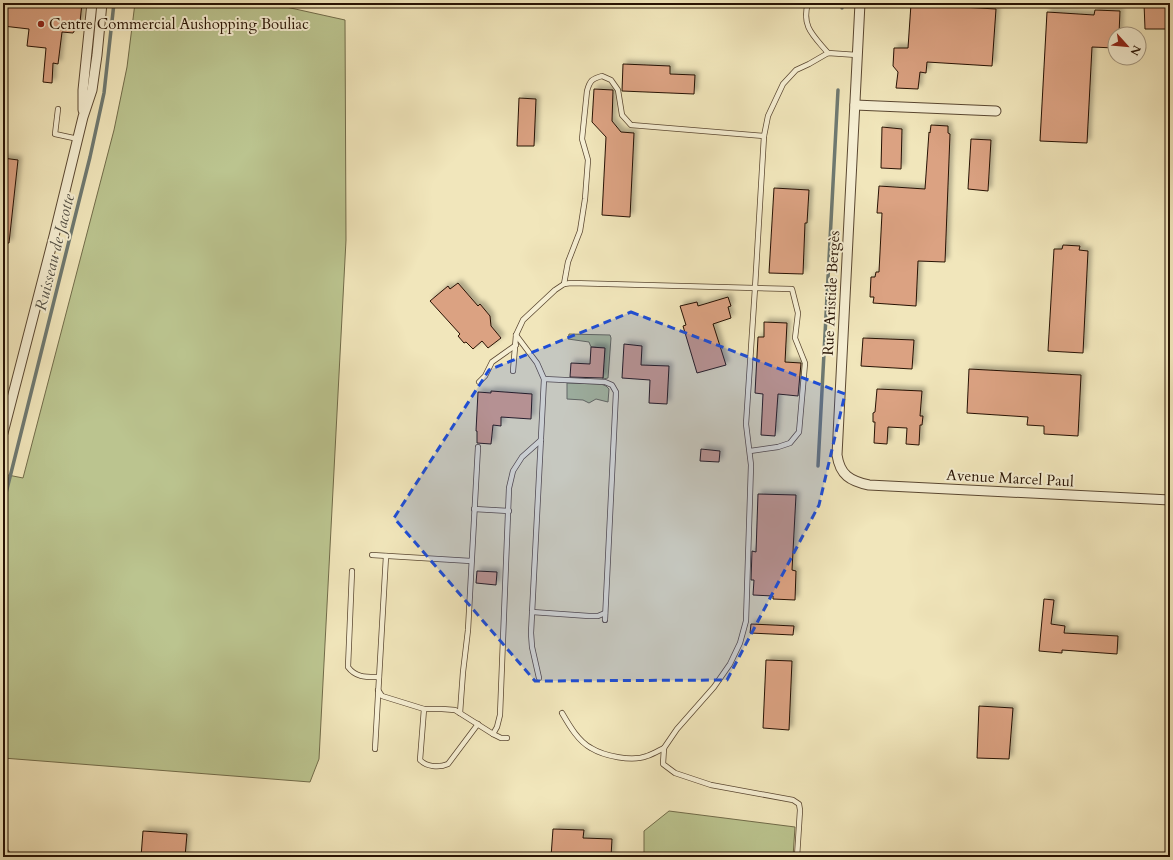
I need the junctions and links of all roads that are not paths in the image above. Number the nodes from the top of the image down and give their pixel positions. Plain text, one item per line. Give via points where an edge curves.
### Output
1 (92, 3) edge
2 (102, 3) edge
3 (808, 3) edge
4 (860, 3) edge
5 (828, 53) junction
6 (857, 55) junction
7 (855, 105) junction
8 (58, 109) dead end
9 (996, 111) dead end
10 (83, 117) junction
11 (764, 136) junction
12 (78, 139) junction
13 (564, 284) junction
14 (755, 288) junction
15 (516, 335) junction
16 (516, 345) junction
17 (513, 371) dead end
18 (544, 379) junction
19 (479, 382) dead end
20 (3, 433) edge
21 (541, 440) junction
22 (478, 447) dead end
23 (750, 451) junction
24 (850, 479) joint
25 (1170, 500) edge
26 (474, 509) junction
27 (509, 511) junction
28 (372, 555) dead end
29 (386, 556) junction
30 (471, 561) junction
31 (352, 571) dead end
32 (532, 612) junction
33 (605, 613) junction
34 (605, 620) dead end
35 (379, 677) junction
36 (539, 678) dead end
37 (378, 690) junction
38 (424, 709) junction
39 (460, 713) junction
40 (562, 713) dead end
41 (478, 724) junction
42 (493, 734) junction
43 (507, 738) dead end
44 (664, 748) junction
45 (375, 749) dead end
46 (3, 852) edge
47 (6, 857) edge
48 (797, 857) edge

1 - 10 street via 83,90
2 - 10 street via 92,90
3 - 5 lane via 806,23
4 - 6 street, Rue Aristide Bergès
5 - 6 lane
5 - 11 lane via 796,70 783,84 768,116
6 - 7 street, Rue Aristide Bergès
7 - 9 street
7 - 24 street, Rue Aristide Bergès via 837,455 839,465
8 - 12 lane via 55,134
10 - 12 street
11 - 13 lane via 631,125 622,115 618,90 611,80 602,76 593,79 587,91 582,139 588,160 584,212 568,262
11 - 14 lane
12 - 20 street
13 - 14 lane
13 - 15 lane via 523,320
14 - 23 lane via 746,424
14 - 23 lane via 792,289 798,313 795,338 805,363 799,432 790,443
15 - 16 lane
15 - 18 lane via 537,363
16 - 17 lane
16 - 19 lane via 492,362
18 - 21 lane
18 - 33 lane via 605,382 612,385 616,392
21 - 27 lane via 522,457 513,471
21 - 32 lane
22 - 26 lane
23 - 44 lane via 752,465 746,621 740,643 730,664 714,687
24 - 25 street, Avenue Marcel Paul via 869,485
26 - 27 lane
26 - 30 lane
27 - 42 lane via 500,715
28 - 29 lane
29 - 30 lane
29 - 35 lane
30 - 39 lane
31 - 35 lane via 348,667 360,676
32 - 33 lane via 589,616
32 - 36 lane via 532,647
33 - 34 lane
35 - 37 lane
37 - 38 lane via 382,696
37 - 45 lane
38 - 39 lane via 455,710
38 - 41 lane via 420,760 429,766 448,764
39 - 41 lane
40 - 44 lane via 575,734 590,748 614,758 646,757
41 - 42 lane
42 - 43 lane
44 - 48 lane via 663,764 675,773 711,785 793,800 799,804
46 - 47 street

